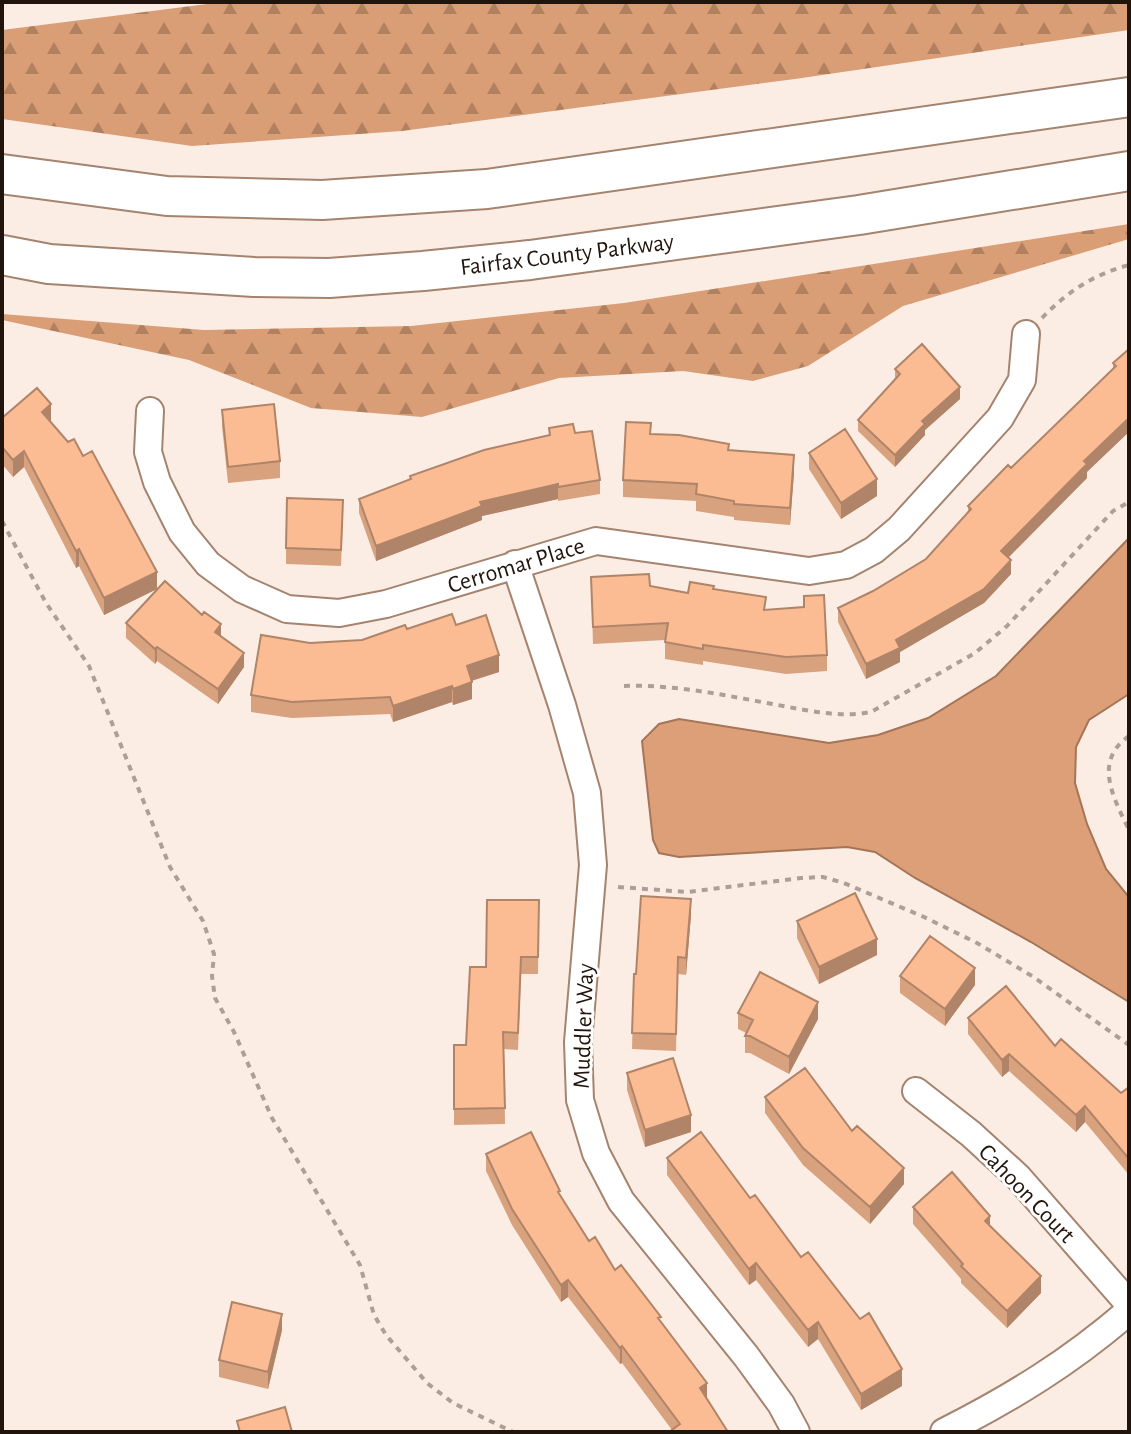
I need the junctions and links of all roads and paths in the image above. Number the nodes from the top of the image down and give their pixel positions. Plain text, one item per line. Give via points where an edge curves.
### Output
1 (1129, 97) edge
2 (1129, 171) edge
3 (2, 174) edge
4 (2, 255) edge
5 (1129, 265) edge
6 (1026, 334) joint
7 (150, 411) dead end
8 (1129, 502) edge
9 (2, 521) edge
10 (515, 564) junction
11 (624, 686) dead end
12 (1129, 736) edge
13 (1129, 830) edge
14 (618, 887) dead end
15 (1129, 1045) edge
16 (916, 1091) dead end
17 (1129, 1304) edge
18 (1129, 1311) edge
19 (513, 1432) edge
20 (796, 1432) edge
21 (944, 1432) edge

1 - 3 highway via 487,189 322,200 167,196
2 - 4 highway, Fairfax County Parkway via 859,215 407,273 254,277 49,264
5 - 6 path via 1087,281
6 - 10 street, Cerromar Place via 1022,380 1000,418 899,529 846,565 809,571 596,541
7 - 10 street, Cerromar Place via 148,452 182,532 208,564 242,589 287,609 339,613 386,604
8 - 11 path via 1113,511 1007,626 975,653 871,712 821,713 706,693
9 - 19 path via 46,603 89,666 170,867 203,921 214,954 215,998 272,1118 360,1265 374,1315 427,1383 453,1403
10 - 20 street, Muddler Way via 587,793 593,865 578,1042 580,1100 596,1153 621,1201 746,1356
12 - 13 path via 1108,759 1107,775
14 - 15 path via 687,892 823,877 844,883 977,943
16 - 17 street, Cahoon Court via 1018,1177
18 - 21 street via 1084,1349 1007,1400

